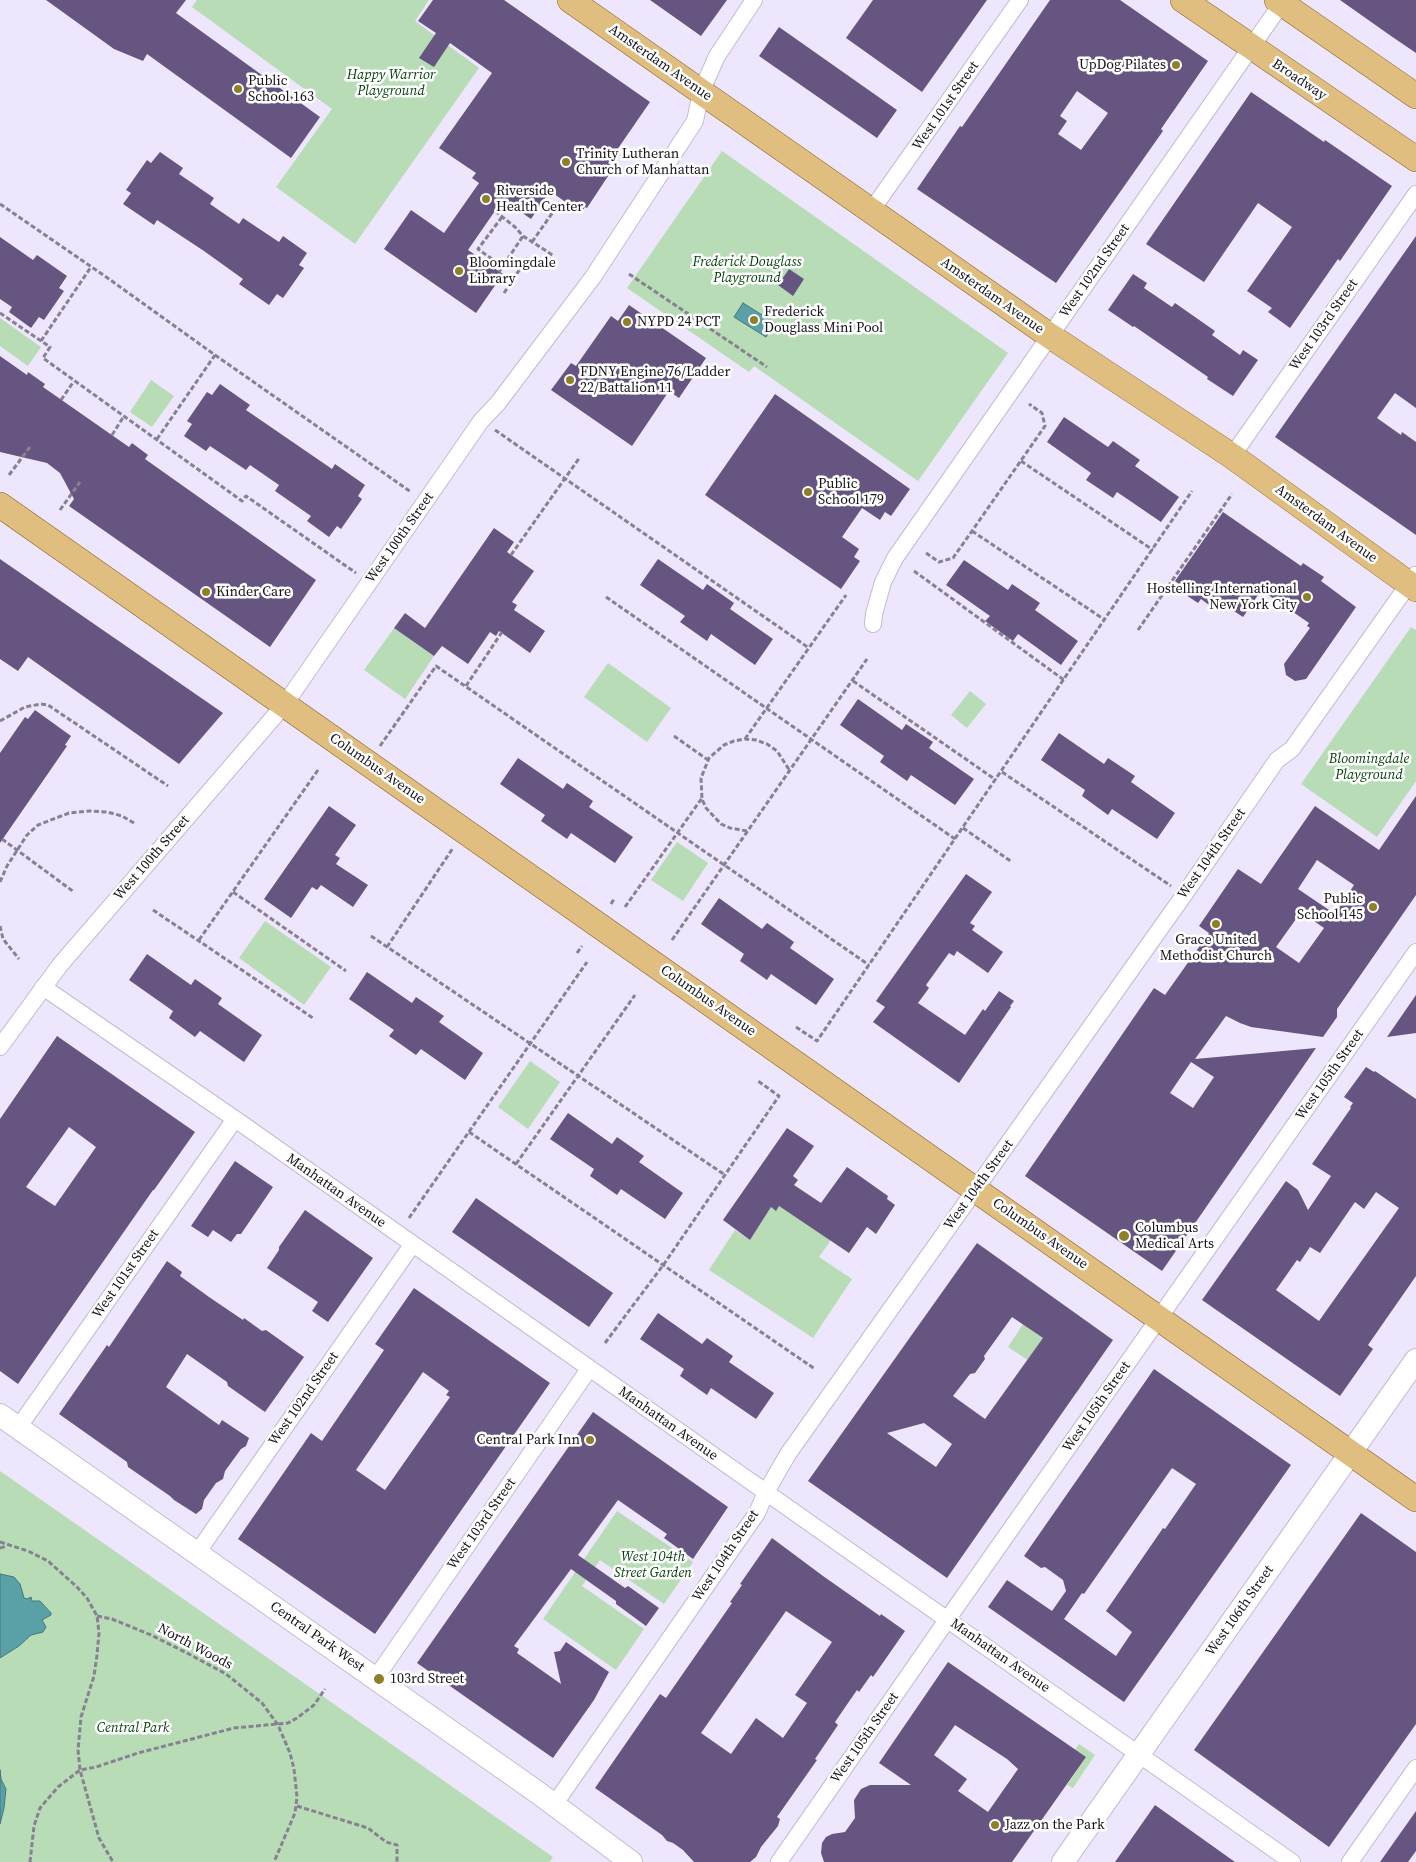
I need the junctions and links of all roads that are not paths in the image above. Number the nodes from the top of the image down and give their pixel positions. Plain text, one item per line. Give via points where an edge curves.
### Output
1 (570, 0) edge
2 (754, 0) edge
3 (1020, 0) edge
4 (1183, 0) edge
5 (1281, 1) edge
6 (1250, 47) junction
7 (701, 92) junction
8 (1416, 96) edge
9 (1416, 158) edge
10 (1416, 194) edge
11 (871, 211) junction
12 (1050, 336) junction
13 (1232, 456) junction
14 (0, 505) edge
15 (1414, 582) edge
16 (873, 624) dead end
17 (285, 704) junction
18 (1416, 952) edge
19 (43, 987) junction
20 (0, 1046) edge
21 (235, 1119) junction
22 (976, 1189) junction
23 (412, 1245) junction
24 (1159, 1318) junction
25 (1416, 1360) edge
26 (589, 1369) junction
27 (9, 1421) edge
28 (1351, 1453) junction
29 (766, 1492) junction
30 (1416, 1499) edge
31 (197, 1553) junction
32 (947, 1620) junction
33 (375, 1679) junction
34 (1140, 1754) junction
35 (1416, 1768) edge
36 (554, 1805) junction
37 (632, 1862) edge
38 (779, 1862) edge
39 (1063, 1862) edge
40 (1292, 1862) edge
41 (1350, 1862) edge

1 - 7 main road, Amsterdam Avenue
2 - 7 street, West 100th Street via 717,56
3 - 11 street, West 101st Street
4 - 6 main road, Broadway
5 - 6 street, West 102nd Street
5 - 8 main road
6 - 9 main road, Broadway
6 - 12 street, West 102nd Street
7 - 11 main road, Amsterdam Avenue
7 - 17 street, West 100th Street via 695,121 593,277 481,421
10 - 13 street, West 103rd Street
11 - 12 main road, Amsterdam Avenue
12 - 13 main road, Amsterdam Avenue
12 - 16 street, West 102nd Street via 896,558 883,582
13 - 15 main road, Amsterdam Avenue
14 - 17 main road, Columbus Avenue
15 - 22 street, West 104th Street via 1292,749 1277,760
17 - 19 street, West 100th Street
17 - 22 main road, Columbus Avenue
18 - 24 street, West 105th Street
19 - 20 street, West 100th Street
19 - 21 street, Manhattan Avenue
21 - 23 street, Manhattan Avenue
21 - 27 street, West 101st Street
22 - 24 main road, Columbus Avenue
22 - 29 street, West 104th Street via 788,1454
23 - 26 street, Manhattan Avenue
23 - 31 street, West 102nd Street
24 - 28 main road, Columbus Avenue
24 - 32 street, West 105th Street
25 - 28 main road, West 106th Street
26 - 29 street, Manhattan Avenue
26 - 33 street, West 103rd Street
27 - 31 main road, Central Park West
28 - 30 main road, Columbus Avenue
28 - 34 main road, West 106th Street
29 - 32 street, Manhattan Avenue
29 - 36 street, West 104th Street via 757,1514
31 - 33 main road, Central Park West
32 - 34 street, Manhattan Avenue
32 - 38 street, West 105th Street
33 - 36 main road, Central Park West
34 - 39 main road, West 106th Street
34 - 40 street, Manhattan Avenue
35 - 41 street
36 - 37 main road, Central Park West

